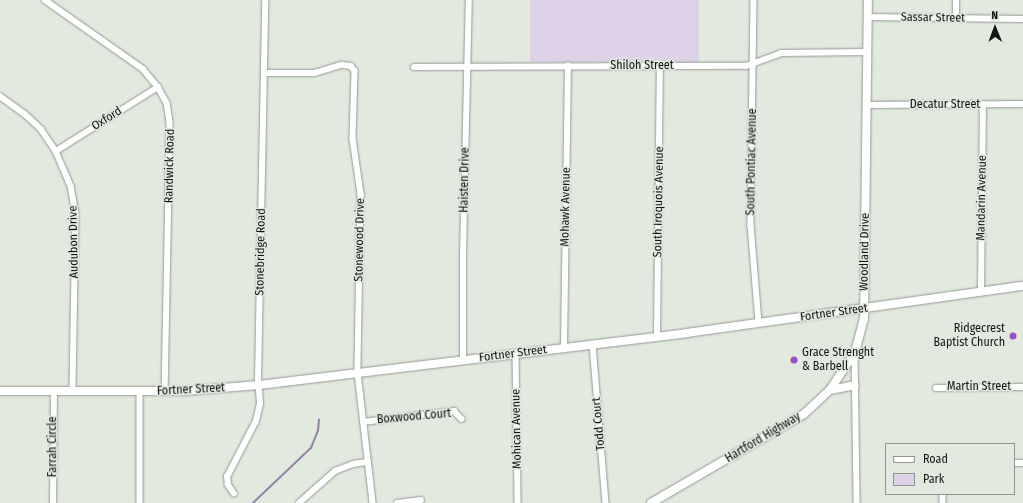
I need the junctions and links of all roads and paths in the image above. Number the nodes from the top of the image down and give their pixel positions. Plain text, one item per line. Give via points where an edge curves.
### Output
1 (45, 0) edge
2 (265, 0) edge
3 (469, 0) edge
4 (754, 0) edge
5 (868, 0) edge
6 (956, 0) edge
7 (868, 17) junction
8 (956, 18) junction
9 (1023, 18) edge
10 (868, 52) junction
11 (753, 63) junction
12 (568, 66) junction
13 (660, 66) junction
14 (414, 67) dead end
15 (468, 67) junction
16 (264, 73) junction
17 (158, 87) junction
18 (0, 96) edge
19 (1023, 104) edge
20 (867, 105) junction
21 (983, 105) junction
22 (56, 151) junction
23 (1023, 286) edge
24 (981, 291) junction
25 (864, 308) junction
26 (759, 323) junction
27 (657, 337) junction
28 (593, 345) junction
29 (564, 348) junction
30 (856, 352) junction
31 (516, 354) junction
32 (463, 360) junction
33 (358, 373) junction
34 (259, 385) junction
35 (855, 385) junction
36 (1023, 387) edge
37 (936, 388) dead end
38 (830, 390) junction
39 (0, 391) edge
40 (54, 391) junction
41 (73, 391) junction
42 (140, 392) junction
43 (165, 392) junction
44 (462, 418) dead end
45 (363, 422) junction
46 (368, 462) junction
47 (234, 494) dead end
48 (421, 500) dead end
49 (53, 503) edge
50 (140, 503) edge
51 (299, 503) edge
52 (373, 503) edge
53 (397, 503) edge
54 (518, 503) edge
55 (606, 503) edge
56 (651, 503) edge
57 (857, 503) edge

1 - 17 street, Randwick Road via 143,69
2 - 16 street, Stonebridge Road
3 - 15 street, Haisten Drive
4 - 11 street, South Pontiac Avenue
5 - 7 street, Woodland Drive
6 - 8 street
7 - 8 street, Sassar Street
7 - 10 street, Woodland Drive
8 - 9 street, Sassar Street
10 - 11 street, Shiloh Street via 780,53
10 - 20 street, Woodland Drive
11 - 13 street, Shiloh Street via 746,66
11 - 26 street, South Pontiac Avenue via 751,225
12 - 13 street, Shiloh Street
12 - 15 street, Shiloh Street
12 - 29 street, Mohawk Avenue
13 - 27 street, South Iroquois Avenue
14 - 15 street, Shiloh Street
15 - 32 street, Haisten Drive
16 - 33 street, Stonewood Drive via 315,72 342,65 351,66 355,71 353,139 361,194
16 - 34 street, Stonebridge Road
17 - 22 street, Oxford
17 - 43 street, Randwick Road via 167,103 170,121
18 - 22 street, Audubon Drive via 34,122
19 - 21 street, Decatur Street
20 - 21 street, Decatur Street
20 - 25 street, Woodland Drive
21 - 24 street, Mandarin Avenue
22 - 41 street, Audubon Drive via 71,186 76,215
23 - 24 street, Fortner Street
24 - 25 street, Fortner Street
25 - 26 street, Fortner Street
25 - 30 street, Woodland Drive
26 - 27 street, Fortner Street
27 - 28 street, Fortner Street
28 - 29 street, Fortner Street
28 - 55 street, Todd Court
29 - 31 street, Fortner Street
30 - 35 street, Woodland Drive
30 - 38 street, Hartford Highway
31 - 32 street, Fortner Street
31 - 54 street, Mohican Avenue
32 - 33 street, Fortner Street
33 - 34 street, Fortner Street
33 - 45 street, Stonewood Drive
34 - 43 street, Fortner Street
34 - 47 street, Stonebridge Road via 260,403 256,421 227,477 228,485
35 - 38 street
35 - 57 street, Woodland Drive
36 - 37 street, Martin Street
38 - 56 street, Hartford Highway via 814,406 789,424
39 - 40 street, Fortner Street
40 - 41 street, Fortner Street
40 - 49 street, Farrah Circle
41 - 42 street, Fortner Street
42 - 43 street, Fortner Street
42 - 50 street
44 - 45 street, Boxwood Court via 454,411
45 - 46 street, Stonewood Drive
46 - 51 street via 353,464 335,471
46 - 52 street, Stonewood Drive
48 - 53 street

